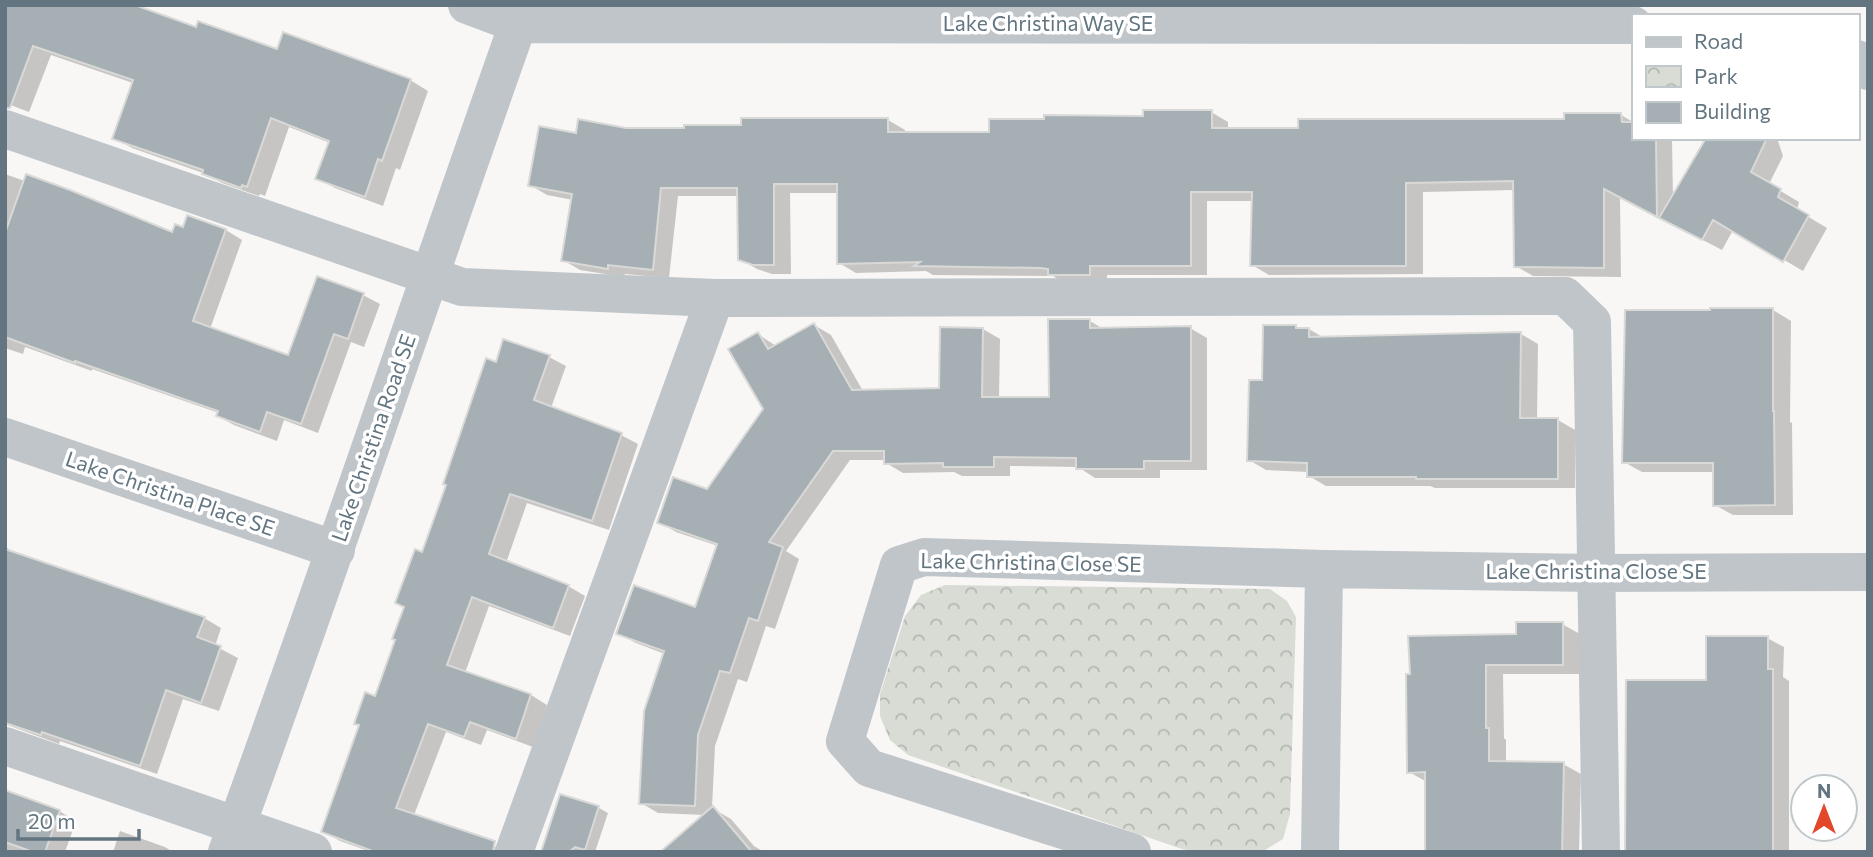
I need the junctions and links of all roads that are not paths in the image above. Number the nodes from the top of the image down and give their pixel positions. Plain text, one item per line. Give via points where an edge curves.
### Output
1 (467, 5) edge
2 (518, 24) junction
3 (1632, 24) edge
4 (5, 129) edge
5 (429, 275) junction
6 (715, 298) junction
7 (5, 437) edge
8 (336, 550) junction
9 (1324, 569) junction
10 (1868, 572) edge
11 (1596, 573) junction
12 (5, 746) edge
13 (232, 838) edge
14 (313, 852) edge
15 (514, 852) edge
16 (1132, 852) edge
17 (1320, 852) edge
18 (1601, 852) edge

1 - 2 street, Lake Christina Way SE
2 - 3 street, Lake Christina Way SE
2 - 5 street, Lake Christina Road SE
4 - 5 street
5 - 6 street via 462,287
5 - 8 street, Lake Christina Road SE
6 - 11 street via 1565,296 1592,322
6 - 15 street
7 - 8 street, Lake Christina Place SE
8 - 13 street, Lake Christina Road SE
9 - 11 street, Lake Christina Close SE
9 - 16 street, Lake Christina Close SE via 924,557 899,565 845,741 869,768
9 - 17 street
10 - 11 street, Lake Christina Close SE
11 - 18 street
12 - 13 street
13 - 14 street

